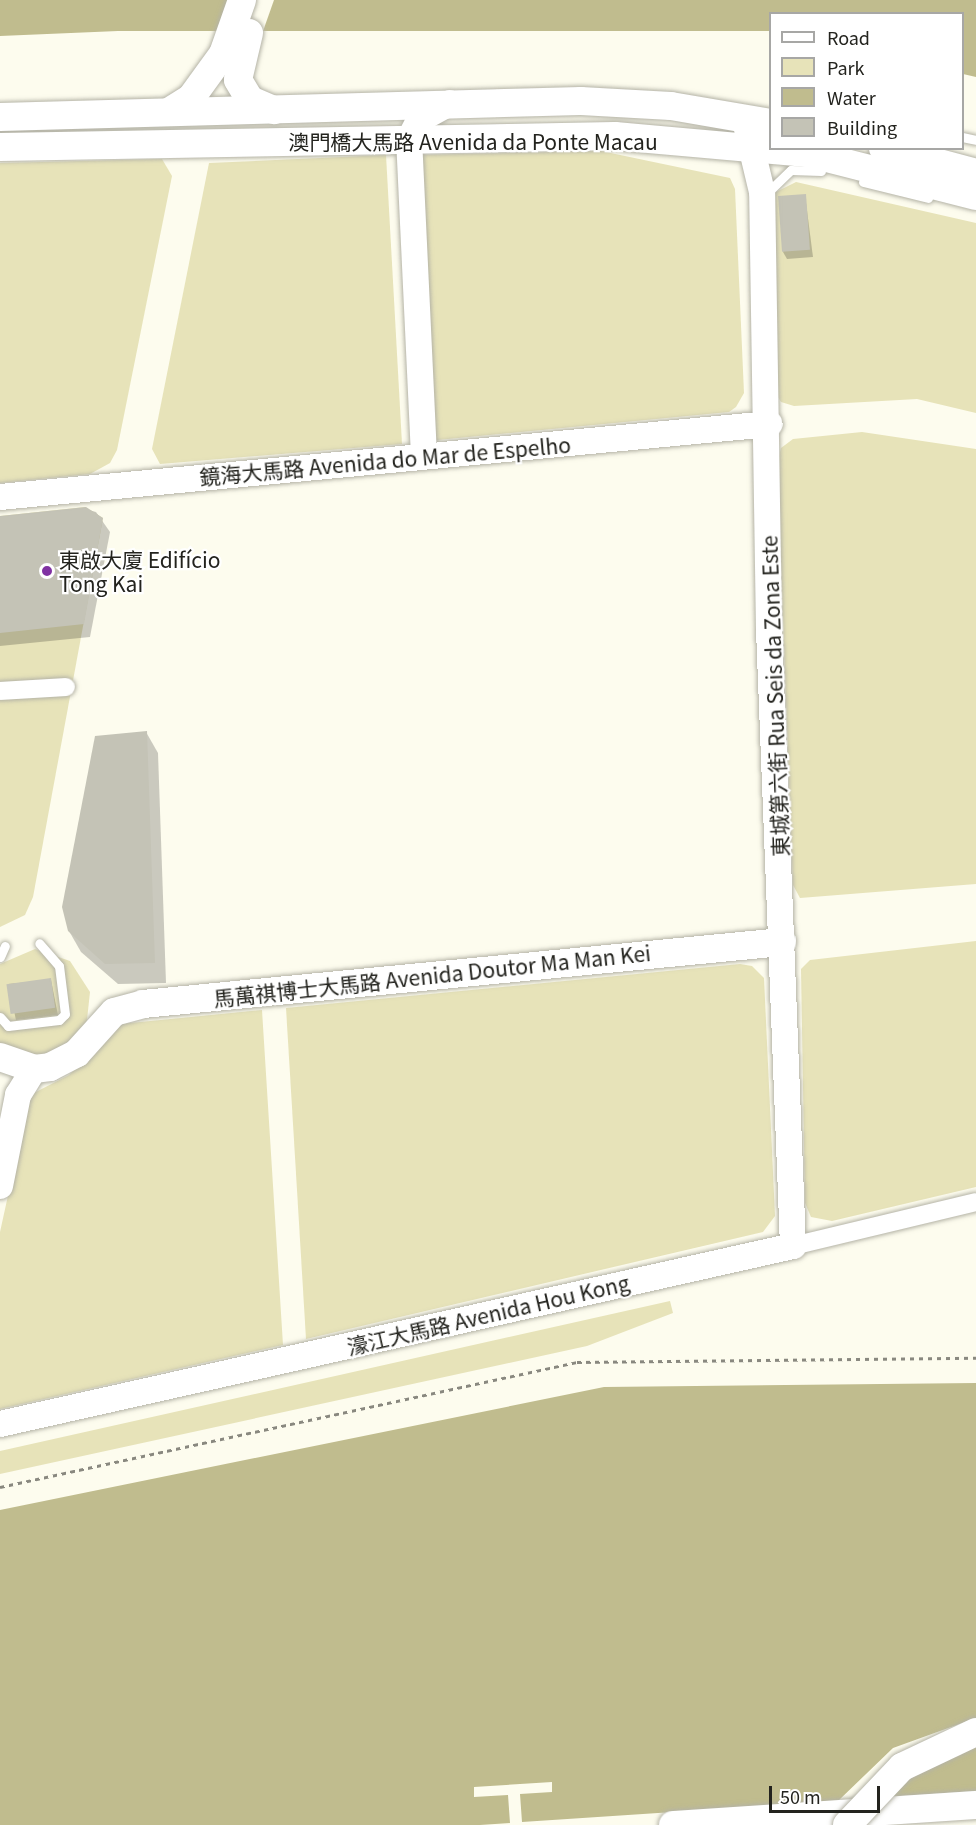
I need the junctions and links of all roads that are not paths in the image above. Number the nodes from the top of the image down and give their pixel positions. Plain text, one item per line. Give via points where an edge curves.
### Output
1 (242, 0) edge
2 (261, 0) edge
3 (231, 57) junction
4 (201, 87) junction
5 (244, 92) junction
6 (450, 103) junction
7 (274, 110) junction
8 (170, 111) junction
9 (0, 117) edge
10 (765, 128) edge
11 (409, 140) junction
12 (0, 147) edge
13 (802, 150) edge
14 (890, 150) edge
15 (952, 150) edge
16 (976, 156) edge
17 (828, 173) dead end
18 (976, 173) edge
19 (852, 179) dead end
20 (965, 200) edge
21 (943, 201) dead end
22 (763, 206) junction
23 (976, 209) edge
24 (770, 424) junction
25 (424, 456) junction
26 (0, 496) edge
27 (66, 687) dead end
28 (0, 691) edge
29 (782, 942) junction
30 (39, 943) dead end
31 (5, 946) dead end
32 (0, 957) edge
33 (0, 1017) edge
34 (0, 1057) edge
35 (34, 1069) junction
36 (0, 1186) edge
37 (976, 1202) edge
38 (793, 1246) junction
39 (0, 1424) edge
40 (976, 1732) edge
41 (976, 1805) edge
42 (976, 1823) edge
43 (674, 1825) edge
44 (847, 1825) edge
45 (944, 1825) edge

1 - 3 main road
2 - 3 main road
3 - 4 main road
3 - 5 main road
4 - 5 main road via 223,85
4 - 8 main road
5 - 7 main road
6 - 7 main road, 澳門橋大馬路 Avenida da Ponte Macau
6 - 10 main road, 澳門橋大馬路 Avenida da Ponte Macau via 581,101 737,116
6 - 11 main road via 419,120
7 - 8 main road, 澳門橋大馬路 Avenida da Ponte Macau
8 - 9 main road, 澳門橋大馬路 Avenida da Ponte Macau
10 - 11 main road, 澳門橋大馬路 Avenida da Ponte Macau
10 - 22 main road, 東城第六街 Rua Seis da Zona Este
11 - 12 main road, 澳門橋大馬路 Avenida da Ponte Macau
11 - 25 main road
13 - 20 main road, 澳門橋大馬路 Avenida da Ponte Macau
14 - 18 main road
15 - 16 main road
17 - 22 lane via 806,168 786,172 773,182
19 - 21 lane
20 - 23 lane
22 - 24 main road, 東城第六街 Rua Seis da Zona Este
24 - 25 main road, 鏡海大馬路 Avenida do Mar de Espelho
24 - 29 main road, 東城第六街 Rua Seis da Zona Este via 769,630
25 - 26 main road, 鏡海大馬路 Avenida do Mar de Espelho
27 - 28 street
29 - 35 main road, 馬萬祺博士大馬路 Avenida Doutor Ma Man Kei via 143,1004 114,1012 65,1061
29 - 38 main road, 東城第六街 Rua Seis da Zona Este
30 - 33 lane via 59,966 65,1014 58,1020 8,1026
31 - 32 lane
34 - 35 main road
35 - 36 main road via 18,1095
37 - 38 street, 濠江大馬路 Avenida Hou Kong
38 - 39 main road, 濠江大馬路 Avenida Hou Kong
40 - 44 main road, bridge via 902,1767
41 - 43 main road
42 - 45 main road

